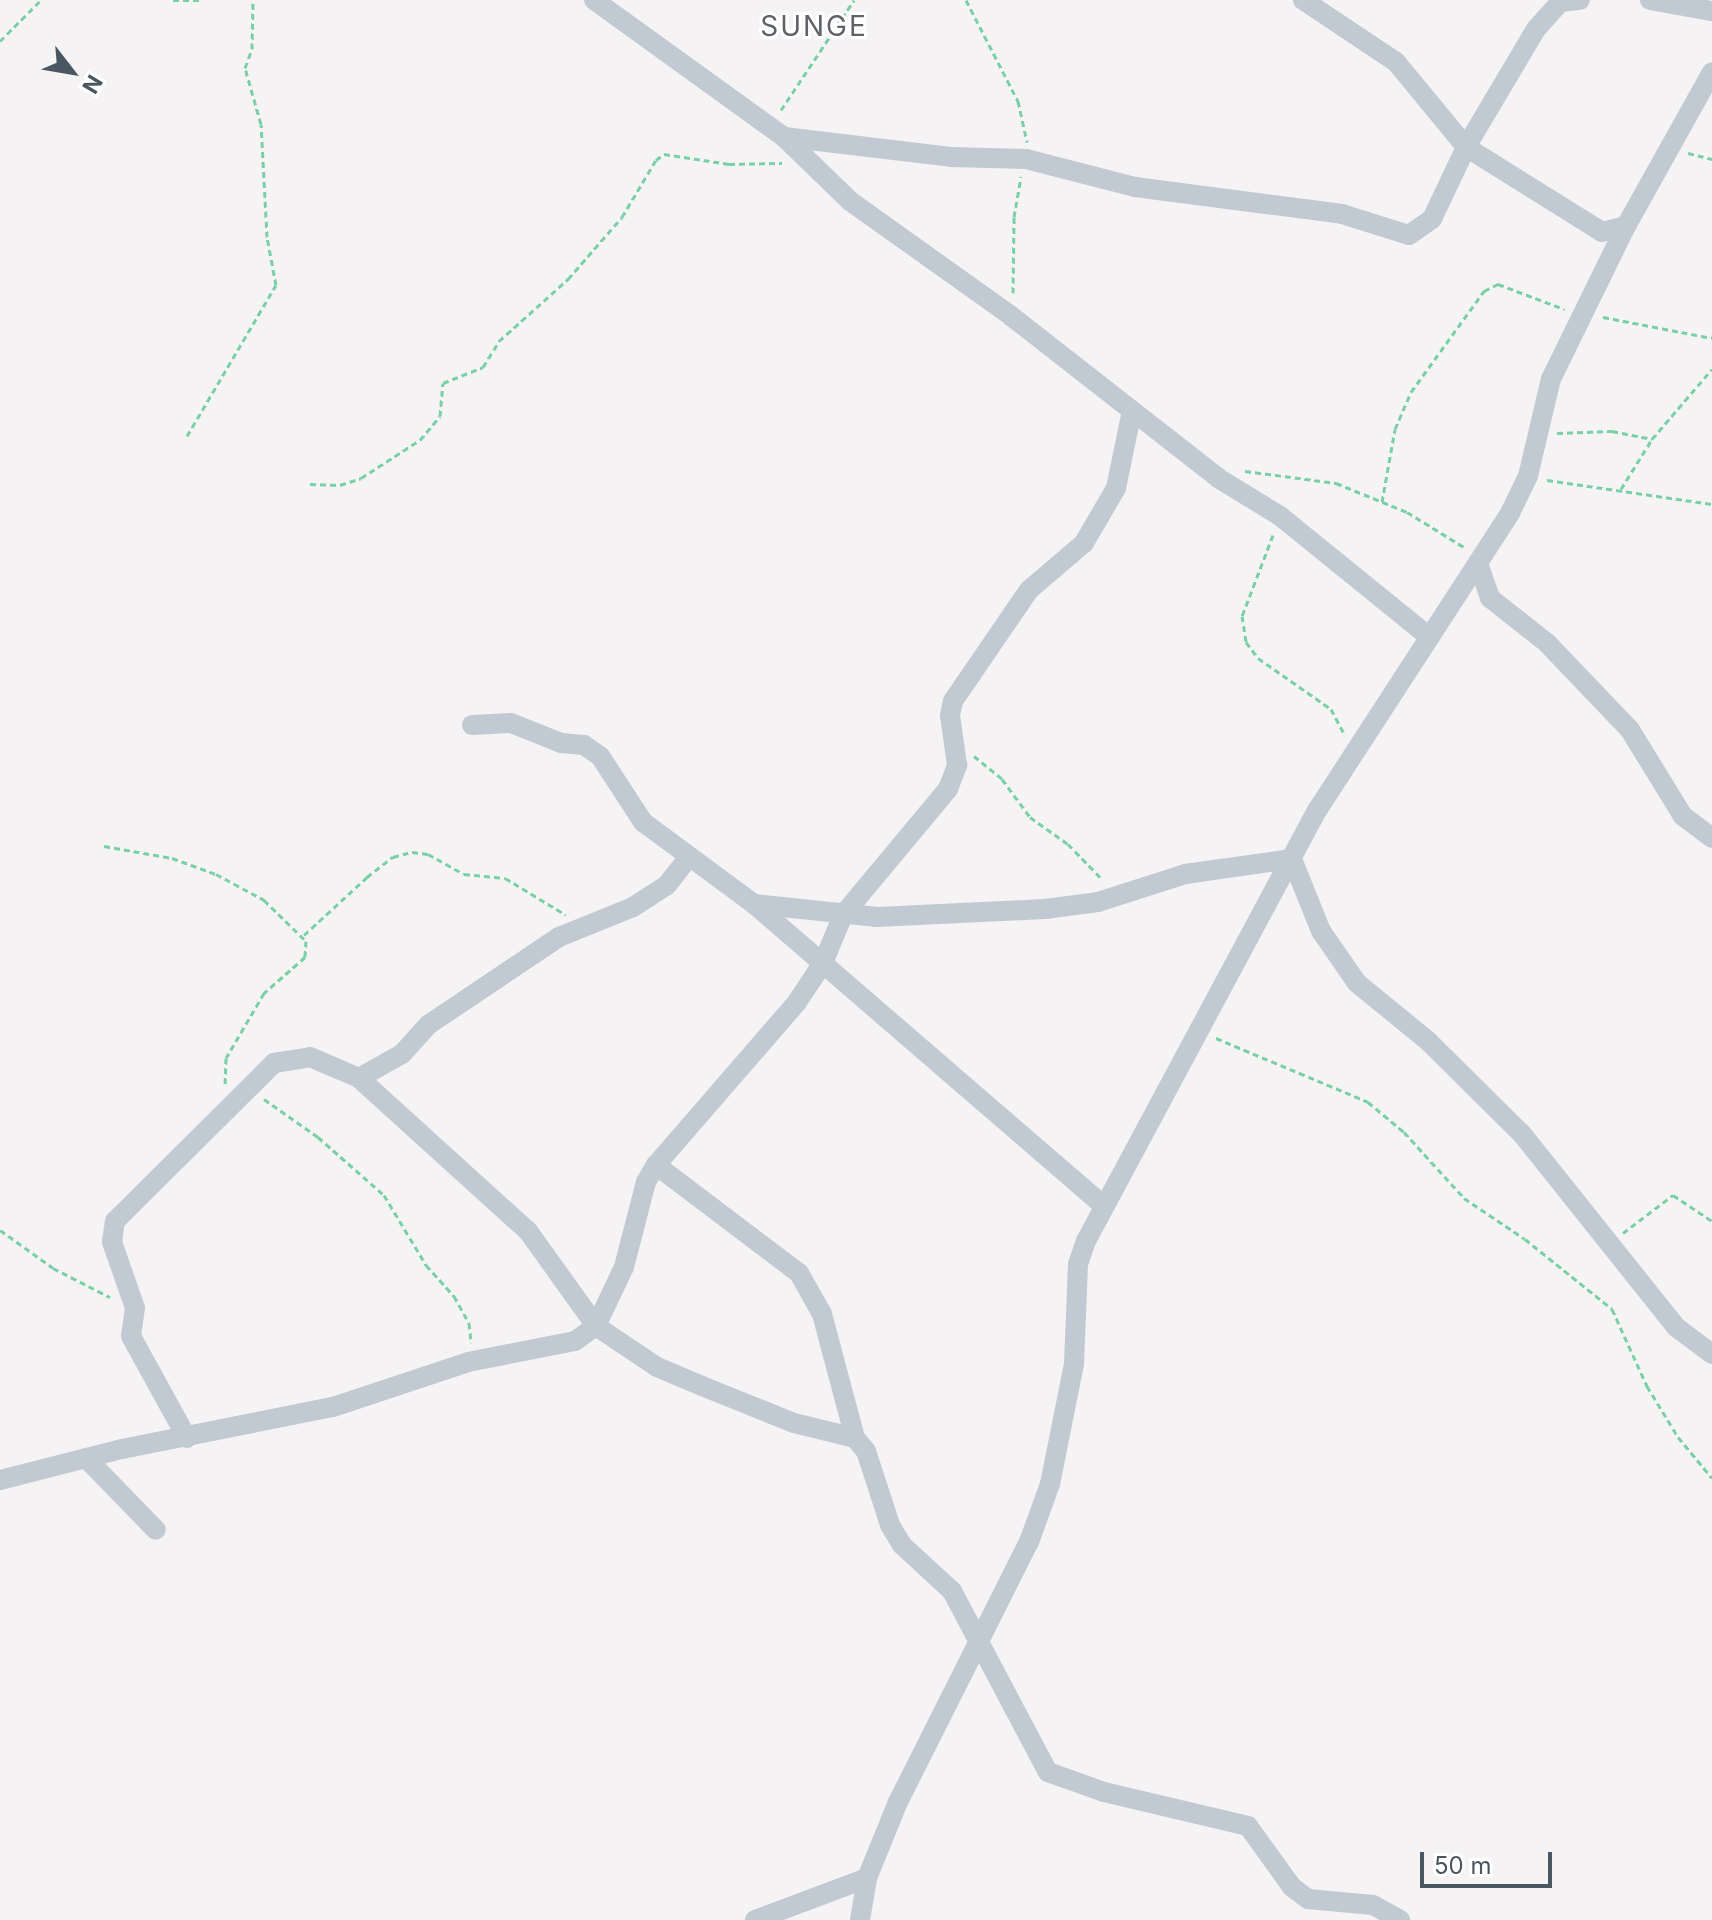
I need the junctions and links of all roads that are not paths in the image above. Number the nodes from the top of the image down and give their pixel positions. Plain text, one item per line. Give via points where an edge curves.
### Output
1 (594, 0) edge
2 (1303, 0) edge
3 (1580, 0) edge
4 (1650, 0) edge
5 (1712, 11) edge
6 (1712, 72) edge
7 (777, 133) junction
8 (1466, 147) junction
9 (1626, 226) junction
10 (1132, 411) junction
11 (1478, 563) junction
12 (1427, 635) junction
13 (472, 725) dead end
14 (1712, 838) edge
15 (689, 857) junction
16 (1292, 859) junction
17 (754, 904) junction
18 (843, 915) junction
19 (823, 963) junction
20 (359, 1078) junction
21 (656, 1165) junction
22 (1104, 1206) junction
23 (596, 1326) junction
24 (1712, 1354) edge
25 (187, 1438) junction
26 (855, 1438) junction
27 (86, 1458) junction
28 (0, 1480) edge
29 (156, 1530) dead end
30 (978, 1643) junction
31 (867, 1878) junction
32 (755, 1920) edge
33 (860, 1920) edge
34 (1400, 1920) edge

1 - 7 street
2 - 8 street via 1396,62
3 - 8 street via 1560,2 1536,29
4 - 5 street
6 - 9 street
7 - 8 street via 951,157 1026,159 1135,187 1319,209 1409,235 1432,219
7 - 10 street via 850,201
8 - 9 street via 1602,232
9 - 11 street via 1551,379 1528,476
10 - 12 street via 1218,478 1280,516
10 - 18 street via 1116,488 1075,554 1034,584 953,701 957,765 948,789
11 - 12 street
11 - 14 street via 1490,598 1547,643 1630,730 1683,816
12 - 16 street
13 - 15 street via 511,723 591,749 643,822
15 - 17 street
15 - 20 street via 667,885 633,907 559,937 428,1025 402,1054
16 - 18 street via 1185,874 1120,896 1045,909
16 - 22 street
16 - 24 street via 1321,931 1357,983 1428,1041 1522,1134 1676,1327
17 - 18 street
17 - 19 street
18 - 19 street
19 - 21 street via 797,1002
19 - 22 street
20 - 23 street via 528,1231
20 - 25 street via 323,1059 299,1056 274,1063 115,1221 112,1242 135,1308 131,1336
21 - 23 street via 646,1182 624,1267
21 - 26 street via 799,1273 822,1314
22 - 30 street via 1078,1264 1074,1364 1050,1484 1029,1542
23 - 25 street via 575,1341 468,1362 333,1407
23 - 26 street via 657,1367 794,1423
25 - 27 street
26 - 30 street via 866,1451 890,1525 902,1545 952,1591
27 - 28 street
27 - 29 street
30 - 31 street via 898,1802
30 - 34 street via 1048,1772 1104,1792 1248,1826 1292,1887 1308,1899 1373,1905
31 - 32 street
31 - 33 street

